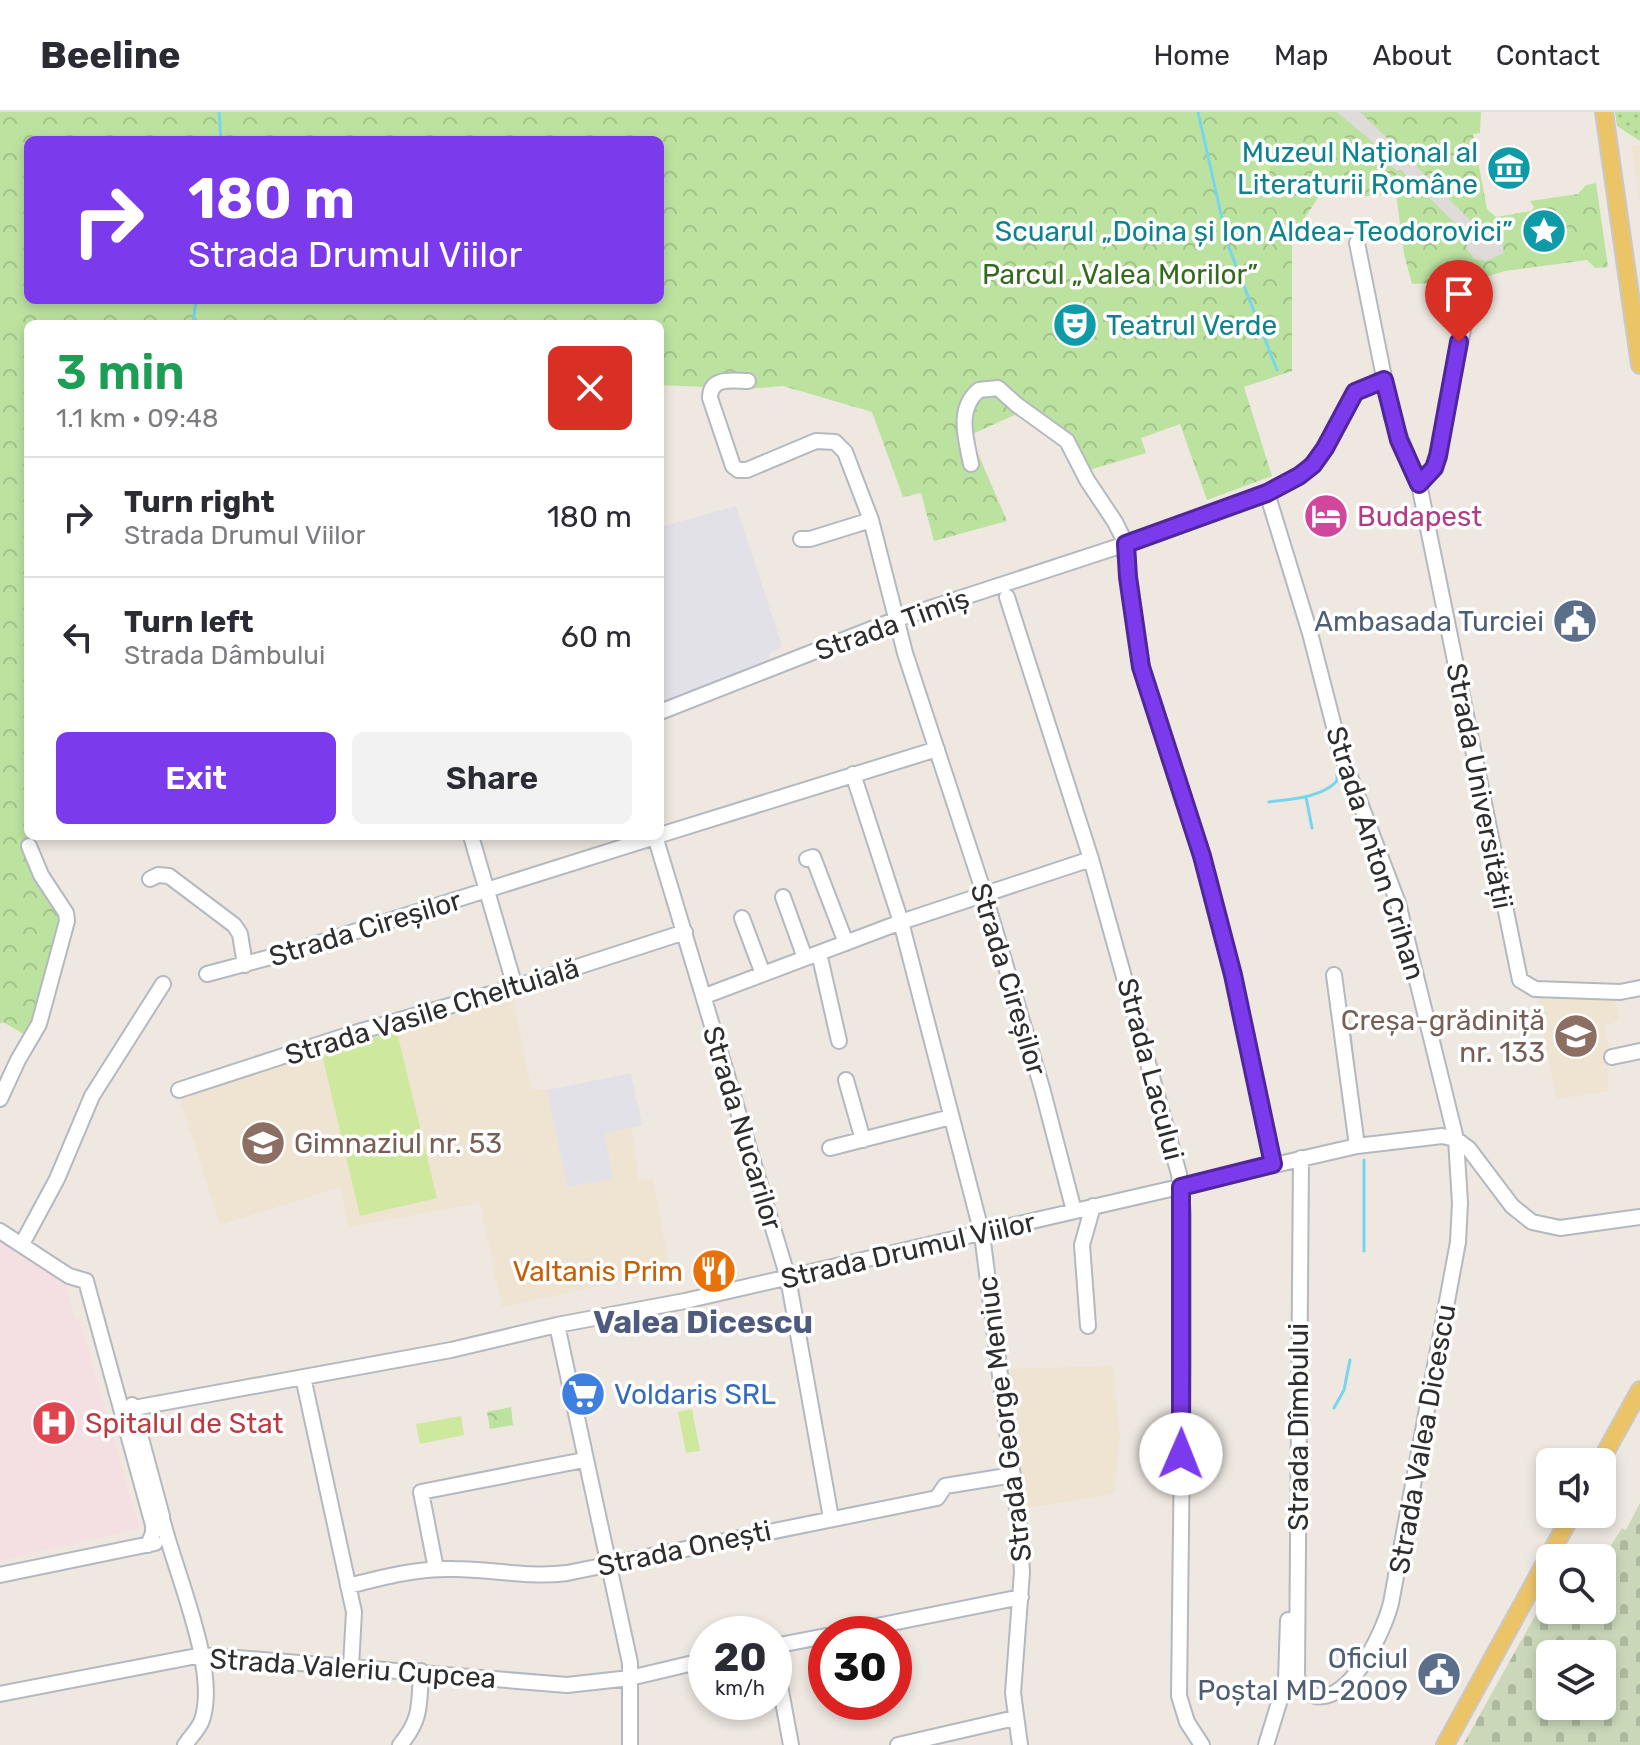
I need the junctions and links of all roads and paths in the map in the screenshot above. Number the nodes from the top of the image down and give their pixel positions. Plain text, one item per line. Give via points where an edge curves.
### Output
1 (1604, 112) edge
2 (1357, 243) dead end
3 (1473, 286) dead end
4 (1640, 365) edge
5 (1384, 380) junction
6 (748, 381) dead end
7 (971, 464) dead end
8 (1419, 484) junction
9 (1267, 493) junction
10 (871, 520) junction
11 (801, 539) dead end
12 (1126, 544) junction
13 (1007, 597) dead end
14 (897, 619) junction
15 (664, 710) edge
16 (937, 749) junction
17 (853, 774) junction
18 (664, 834) edge
19 (472, 840) edge
20 (644, 840) edge
21 (658, 840) edge
22 (29, 846) dead end
23 (807, 859) dead end
24 (1091, 859) junction
25 (157, 877) dead end
26 (487, 890) junction
27 (984, 893) junction
28 (783, 897) dead end
29 (742, 918) dead end
30 (901, 922) junction
31 (685, 932) junction
32 (846, 943) junction
33 (812, 956) junction
34 (245, 965) junction
35 (207, 974) dead end
36 (763, 974) junction
37 (1334, 975) dead end
38 (163, 984) dead end
39 (515, 987) junction
40 (1640, 988) edge
41 (705, 996) junction
42 (839, 1041) dead end
43 (1640, 1051) edge
44 (1612, 1057) dead end
45 (846, 1080) dead end
46 (179, 1090) dead end
47 (0, 1099) edge
48 (951, 1117) junction
49 (1456, 1139) junction
50 (863, 1140) junction
51 (1357, 1146) junction
52 (830, 1148) dead end
53 (1301, 1158) junction
54 (1273, 1164) junction
55 (1181, 1187) junction
56 (1093, 1206) junction
57 (1074, 1211) junction
58 (1640, 1217) edge
59 (0, 1231) edge
60 (982, 1234) junction
61 (22, 1244) junction
62 (788, 1278) junction
63 (557, 1325) junction
64 (1088, 1326) dead end
65 (303, 1377) junction
66 (1640, 1390) edge
67 (127, 1408) junction
68 (1608, 1448) edge
69 (584, 1460) junction
70 (1013, 1475) junction
71 (831, 1518) junction
72 (163, 1522) junction
73 (1564, 1528) edge
74 (152, 1544) junction
75 (170, 1550) junction
76 (609, 1565) junction
77 (436, 1569) junction
78 (0, 1575) edge
79 (348, 1586) junction
80 (1021, 1597) junction
81 (912, 1619) edge
82 (1288, 1620) dead end
83 (202, 1655) junction
84 (688, 1664) edge
85 (351, 1666) junction
86 (421, 1671) junction
87 (630, 1678) junction
88 (1306, 1693) joint
89 (0, 1694) edge
90 (1015, 1718) junction
91 (786, 1720) edge
92 (185, 1745) edge
93 (400, 1745) edge
94 (630, 1745) edge
95 (791, 1745) edge
96 (898, 1745) edge
97 (1020, 1745) edge
98 (1202, 1745) edge
99 (1266, 1745) edge
100 (1445, 1745) edge

1 - 4 main road
2 - 5 street
3 - 8 street via 1438,456
5 - 8 street, Strada Universității via 1399,440
5 - 9 street, Strada Timiș via 1350,397 1325,448 1307,470
6 - 10 street, Strada Cireșilor via 724,381 710,390 733,466 747,470 816,441 835,442 845,452
7 - 12 street via 964,426 967,405 979,390 998,388 1067,441
8 - 40 street, Strada Universității via 1520,980 1535,989
9 - 12 street, Strada Timiș
9 - 49 street, Strada Anton Crihan via 1340,750 1398,903
10 - 11 street
10 - 14 street, Strada Cireșilor
12 - 14 street, Strada Timiș
12 - 54 street via 1141,667 1202,856
13 - 24 street, Strada Lacului
14 - 15 street, Strada Timiș
14 - 16 street, Strada Cireșilor
16 - 17 street, Strada Cireșilor
16 - 27 street, Strada Cireșilor
17 - 18 street, Strada Cireșilor
17 - 30 street, Strada George Meniuc
19 - 26 street
20 - 26 street, Strada Cireșilor
21 - 31 street, Strada Nucarilor
22 - 47 street via 67,921 39,1024
23 - 32 street via 813,857
24 - 27 street
24 - 55 street, Strada Lacului
25 - 34 street via 174,880 234,925
26 - 34 street, Strada Cireșilor
26 - 39 street
27 - 30 street
27 - 57 street, Strada Cireșilor
28 - 33 street
29 - 36 street
30 - 32 street
30 - 48 street, Strada George Meniuc
31 - 39 street, Strada Vasile Cheltuială
31 - 41 street, Strada Nucarilor
32 - 33 street
33 - 36 street
33 - 42 street
34 - 35 street, Strada Cireșilor
36 - 41 street
37 - 51 street
38 - 61 street via 92,1096
39 - 46 street, Strada Vasile Cheltuială via 374,1026
41 - 62 street, Strada Nucarilor
43 - 44 street
45 - 50 street
48 - 50 street
48 - 60 street, Strada George Meniuc
49 - 51 street, Strada Drumul Viilor
49 - 58 street, Strada Anton Crihan via 1532,1222 1560,1228
49 - 88 street, Strada Valea Dicescu via 1458,1242 1391,1603 1379,1637 1352,1678 1329,1696
50 - 52 street
51 - 53 street, Strada Drumul Viilor
53 - 54 street, Strada Drumul Viilor
53 - 88 street, Strada Dîmbului via 1297,1674
54 - 55 street, Strada Drumul Viilor
55 - 56 street, Strada Drumul Viilor
55 - 98 street, Strada Lacului via 1179,1696
56 - 57 street, Strada Drumul Viilor
56 - 64 street via 1082,1245
57 - 60 street, Strada Drumul Viilor
59 - 61 street
60 - 62 street, Strada Drumul Viilor
60 - 70 street, Strada George Meniuc
61 - 67 street via 69,1276 86,1281 104,1344 112,1345
62 - 63 street, Strada Drumul Viilor
62 - 71 street, Strada Nucarilor
63 - 65 street, Strada Drumul Viilor
63 - 69 street
65 - 67 street, Strada Drumul Viilor
65 - 79 street
66 - 68 main road
67 - 72 street
67 - 74 street via 153,1525
69 - 76 street
69 - 77 street via 421,1492
70 - 71 street, Strada Onești via 945,1486 937,1498
70 - 80 street, Strada George Meniuc
71 - 76 street, Strada Onești
72 - 74 street via 161,1537
72 - 75 street
73 - 100 main road
74 - 75 street
74 - 78 street
75 - 83 street
76 - 77 street, Strada Onești via 541,1576
76 - 87 street
77 - 79 street, Strada Onești
79 - 85 street via 354,1612
80 - 81 street
80 - 90 street, Strada George Meniuc
82 - 99 street via 1286,1680
83 - 85 street, Strada Valeriu Cupcea
83 - 89 street, Strada Valeriu Cupcea
83 - 92 street via 202,1721
84 - 87 street, Strada Valeriu Cupcea
85 - 86 street, Strada Valeriu Cupcea
86 - 87 street, Strada Valeriu Cupcea via 567,1685
86 - 93 street via 417,1720
87 - 94 street
90 - 96 street
90 - 97 street, Strada George Meniuc
91 - 95 street

